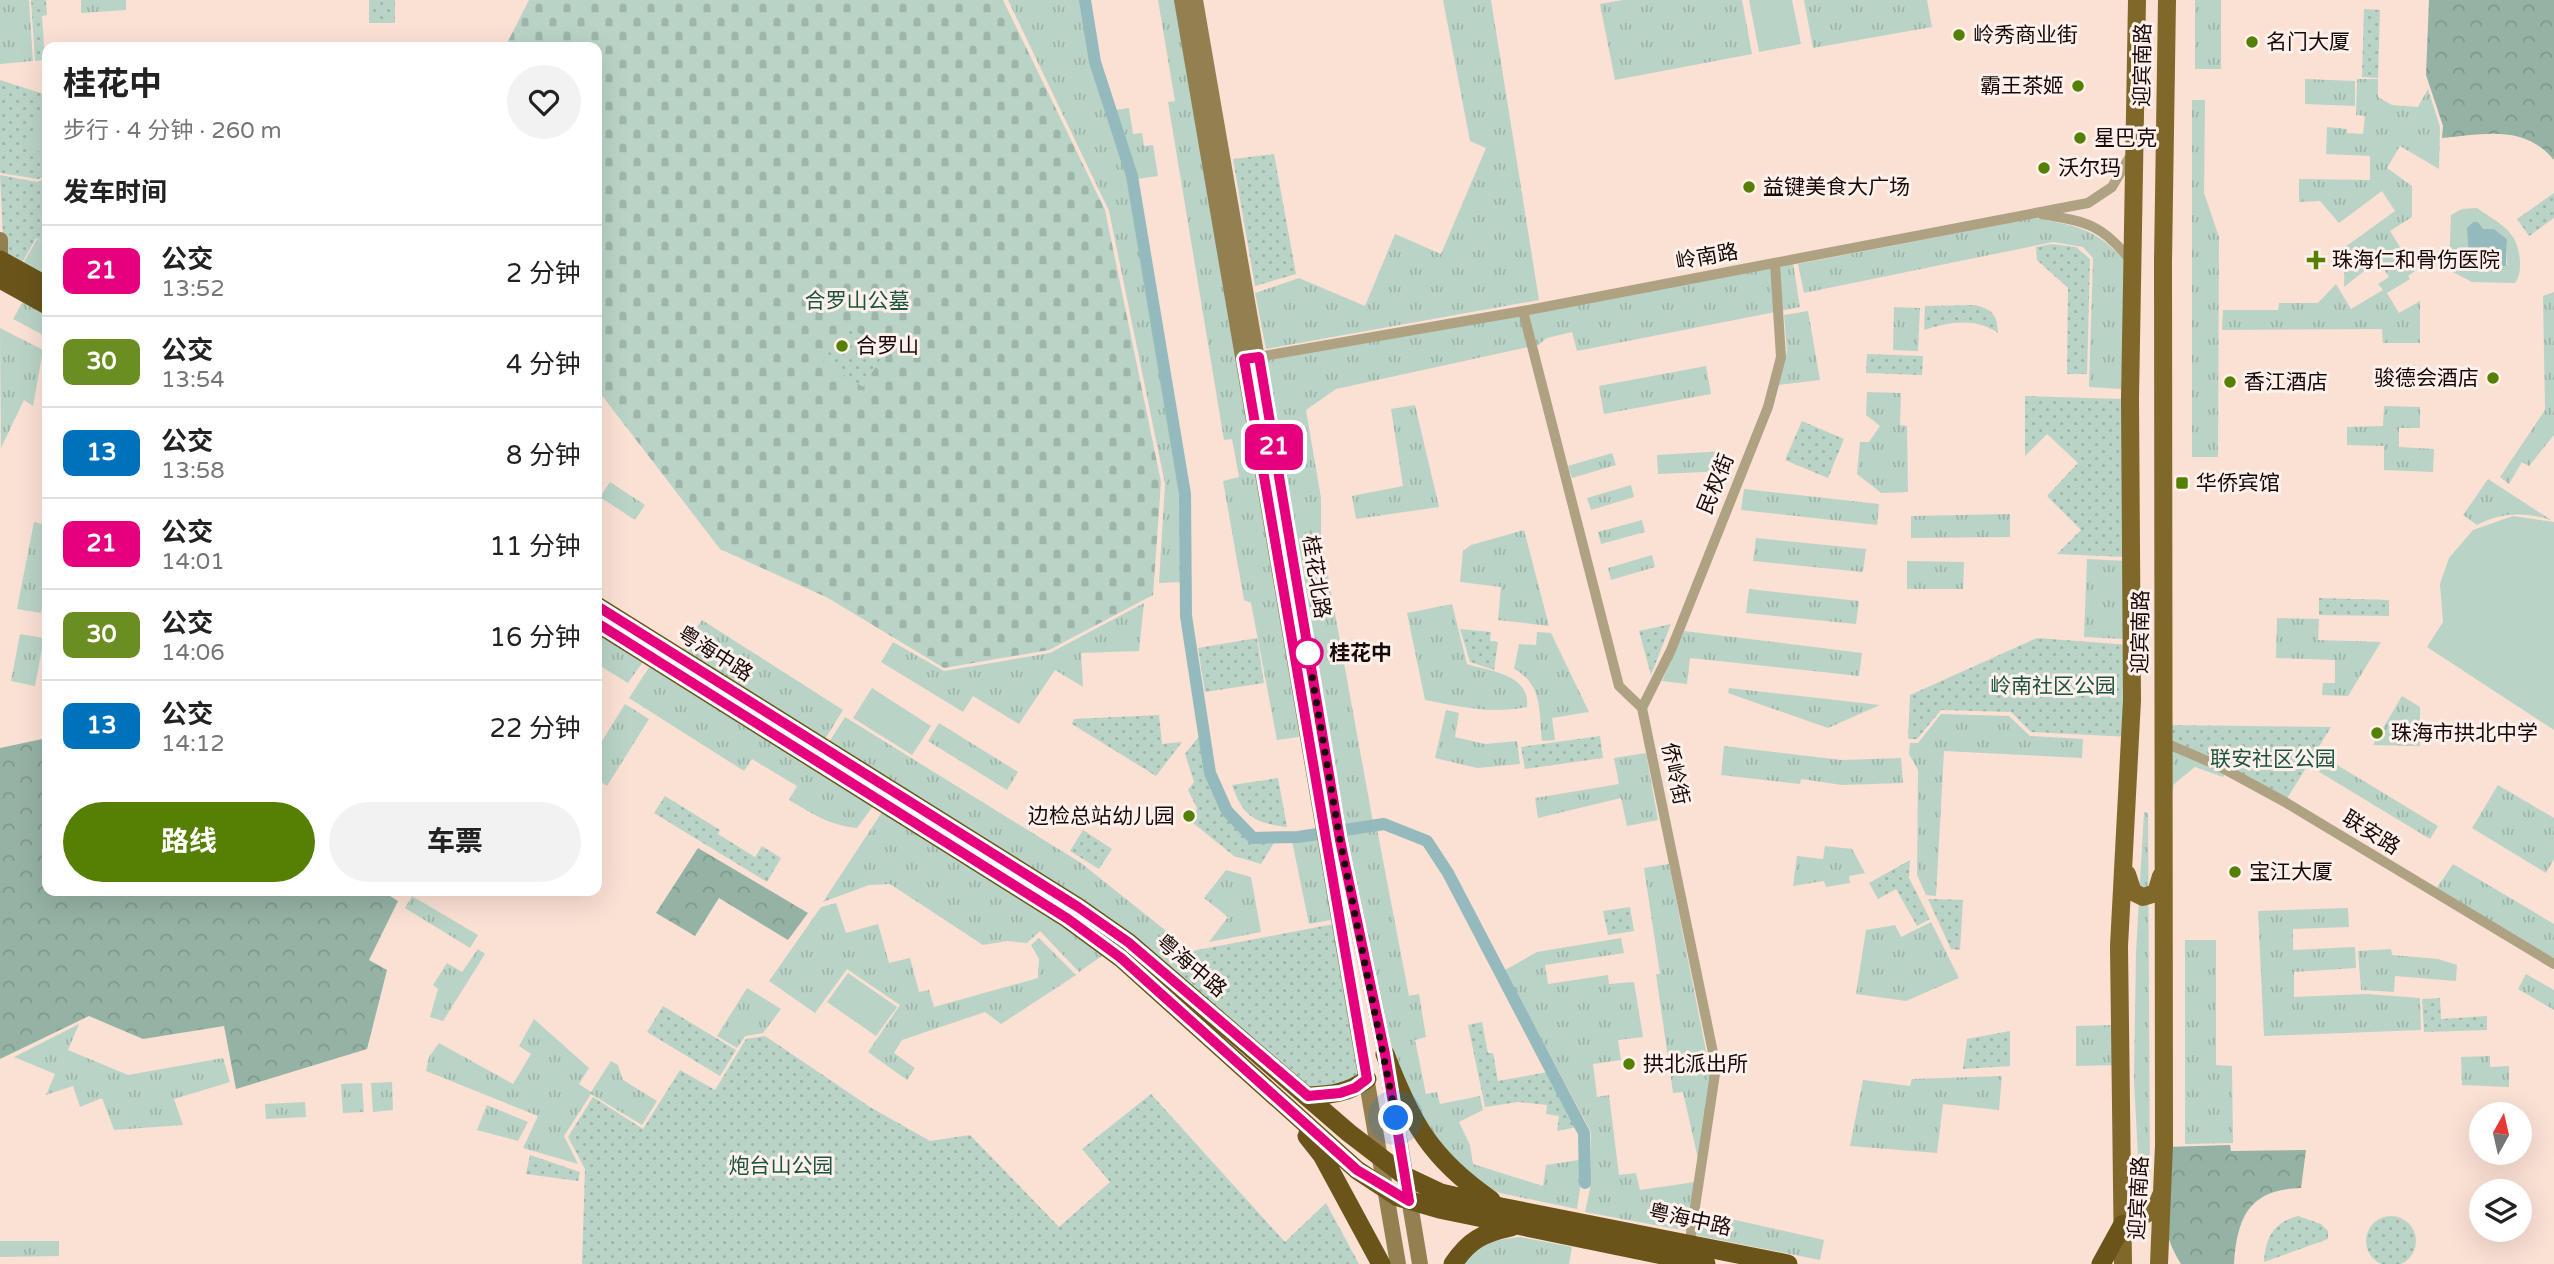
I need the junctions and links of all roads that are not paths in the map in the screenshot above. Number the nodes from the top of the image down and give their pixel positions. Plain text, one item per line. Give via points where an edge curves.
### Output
1 (1182, 0) edge
2 (1195, 0) edge
3 (2137, 0) edge
4 (2167, 0) edge
5 (2135, 147) junction
6 (2034, 213) junction
7 (0, 240) edge
8 (2131, 261) junction
9 (1775, 264) junction
10 (0, 267) edge
11 (42, 284) edge
12 (42, 301) edge
13 (1523, 311) junction
14 (1252, 358) junction
15 (602, 609) edge
16 (602, 626) edge
17 (1642, 708) junction
18 (2164, 742) junction
19 (1334, 842) junction
20 (2126, 867) junction
21 (2162, 868) junction
22 (2554, 964) edge
23 (1385, 1054) junction
24 (1367, 1079) junction
25 (1308, 1096) junction
26 (1279, 1098) junction
27 (1378, 1155) junction
28 (1405, 1177) junction
29 (1384, 1189) junction
30 (2123, 1191) junction
31 (2162, 1192) junction
32 (1409, 1201) junction
33 (1501, 1207) junction
34 (2123, 1224) junction
35 (1516, 1225) junction
36 (2160, 1237) junction
37 (1688, 1252) junction
38 (1381, 1264) edge
39 (1398, 1264) edge
40 (1420, 1264) edge
41 (1453, 1264) edge
42 (1706, 1264) edge
43 (1788, 1264) edge
44 (2101, 1264) edge
45 (2123, 1264) edge
46 (2159, 1264) edge
47 (2173, 1264) edge

1 - 14 main road, 桂花北路
2 - 14 main road, 桂花北路
3 - 5 main road
4 - 18 main road, 迎宾南路
5 - 6 street, 岭南路 via 2112,187 2088,203
5 - 8 main road
6 - 8 street via 2086,222 2113,239
6 - 9 street, 岭南路
7 - 10 main road
8 - 20 main road via 2132,700
9 - 13 street, 岭南路
9 - 17 street, 民权街 via 1781,358 1768,407 1671,650
10 - 11 highway
10 - 12 highway
13 - 14 street, 岭南路
13 - 17 street via 1619,686
14 - 19 main road, 桂花北路
15 - 25 highway, 粤海中路 via 1078,907 1128,942
16 - 26 highway, 粤海中路 via 1068,919 1121,958
17 - 37 street, 侨岭街 via 1716,1067
18 - 21 main road, 迎宾南路
18 - 22 street, 联安路 via 2285,802
19 - 23 main road, 桂花北路
19 - 24 main road, 桂花北路
20 - 21 main road via 2129,886 2143,897 2156,893
20 - 30 main road via 2119,957
21 - 31 main road, 迎宾南路
23 - 28 main road, 桂花北路
23 - 33 highway via 1406,1110 1429,1143 1451,1170
24 - 25 highway via 1340,1093
24 - 27 main road, 桂花北路
25 - 27 highway, 粤海中路
26 - 29 highway, 粤海中路
26 - 38 highway via 1322,1155
27 - 28 highway, 粤海中路
27 - 29 main road, 桂花北路
28 - 32 main road, 桂花北路
28 - 33 highway, 粤海中路 via 1441,1193
29 - 32 highway, 粤海中路
29 - 39 main road, 桂花北路
30 - 31 main road via 2132,1211 2144,1215 2155,1209
30 - 34 main road
31 - 36 main road, 迎宾南路
32 - 35 highway, 粤海中路
32 - 40 main road, 桂花北路
33 - 37 highway, 粤海中路
34 - 44 highway
34 - 45 main road
35 - 37 highway, 粤海中路
35 - 41 highway via 1470,1241
36 - 46 main road, 迎宾南路
36 - 47 main road
37 - 42 highway, 粤海中路
37 - 43 highway, 粤海中路

